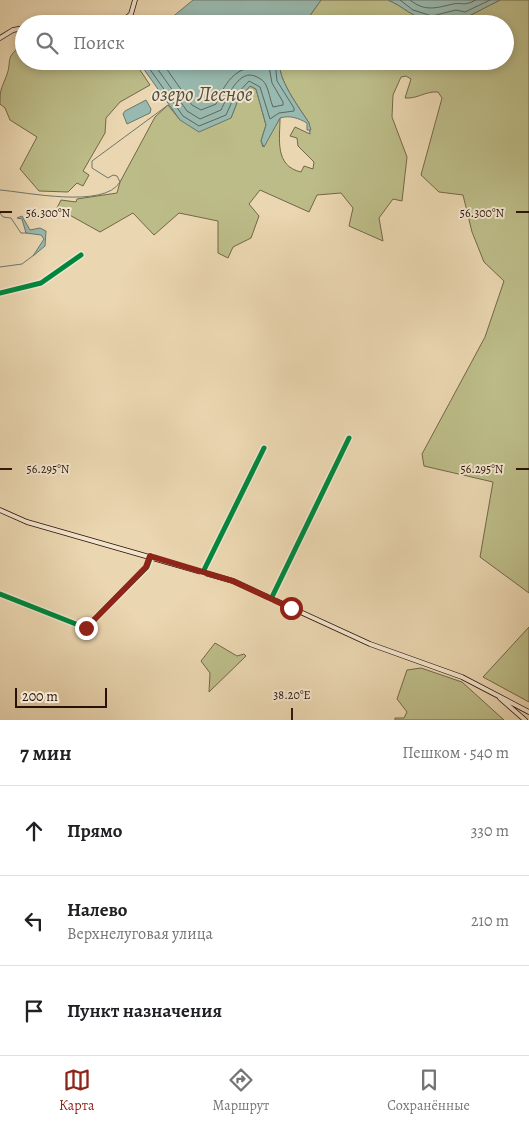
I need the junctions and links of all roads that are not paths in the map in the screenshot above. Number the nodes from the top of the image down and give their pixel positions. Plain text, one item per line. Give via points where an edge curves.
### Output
1 (135, 0) edge
2 (130, 15) edge
3 (15, 30) edge
4 (0, 38) edge
5 (81, 255) dead end
6 (0, 293) edge
7 (349, 438) dead end
8 (264, 448) dead end
9 (0, 510) edge
10 (150, 556) junction
11 (203, 572) junction
12 (0, 594) edge
13 (271, 599) junction
14 (494, 694) junction
15 (529, 712) edge
16 (524, 720) edge

1 - 2 main road
3 - 4 main road
5 - 6 street via 41,283
7 - 13 street
8 - 11 street
9 - 10 main road via 35,524
10 - 11 main road
10 - 12 street via 146,567 86,628
11 - 13 main road via 233,581
13 - 14 main road via 370,644 454,674
14 - 15 main road
14 - 16 main road

